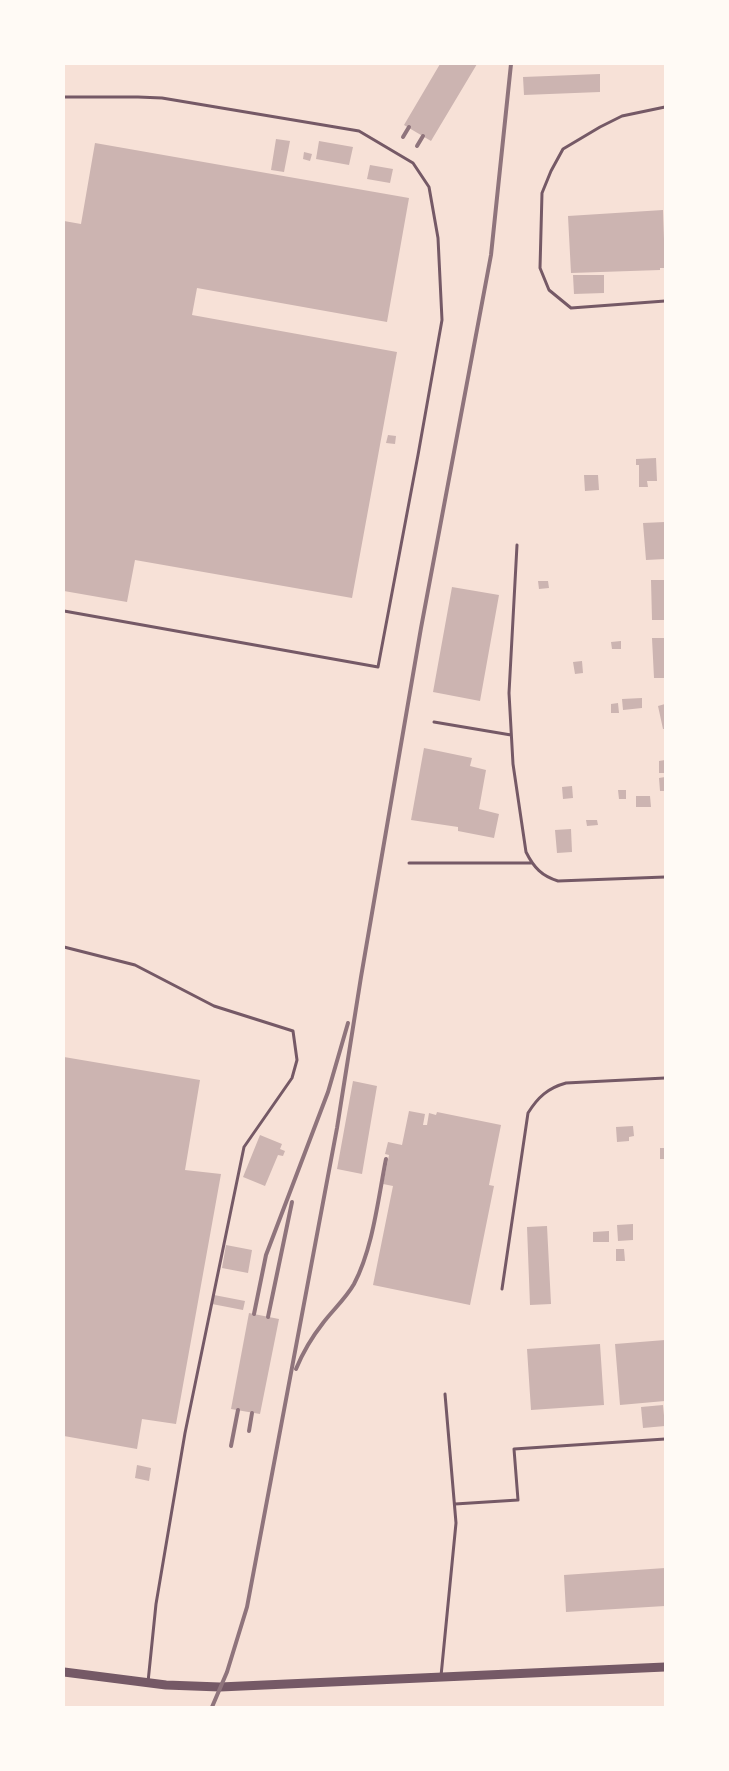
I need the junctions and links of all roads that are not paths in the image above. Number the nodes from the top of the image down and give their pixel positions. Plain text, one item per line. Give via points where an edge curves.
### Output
1 (64, 97) edge
2 (665, 107) edge
3 (665, 301) edge
4 (517, 545) dead end
5 (64, 611) edge
6 (434, 722) dead end
7 (511, 735) junction
8 (531, 863) junction
9 (409, 864) dead end
10 (665, 877) edge
11 (64, 948) edge
12 (665, 1078) edge
13 (502, 1289) dead end
14 (445, 1394) dead end
15 (665, 1440) edge
16 (455, 1504) junction
17 (665, 1666) edge
18 (64, 1672) edge
19 (441, 1677) junction
20 (148, 1683) junction

1 - 5 lane via 162,98 358,131 413,163 429,187 438,238 442,320 378,667
2 - 3 lane via 622,116 563,148 542,193 540,268 549,290 571,308
4 - 7 lane via 509,692
6 - 7 lane
7 - 8 lane via 526,852
8 - 9 lane
8 - 10 lane via 548,878 558,881
11 - 20 lane via 135,966 214,1006 294,1031 297,1060 292,1078 244,1147 185,1433 156,1604
12 - 13 lane via 566,1083 544,1093 535,1102 528,1113
14 - 16 lane
15 - 16 lane via 514,1449 518,1500
16 - 19 lane via 455,1535
17 - 19 street
18 - 20 street
19 - 20 street via 220,1688

